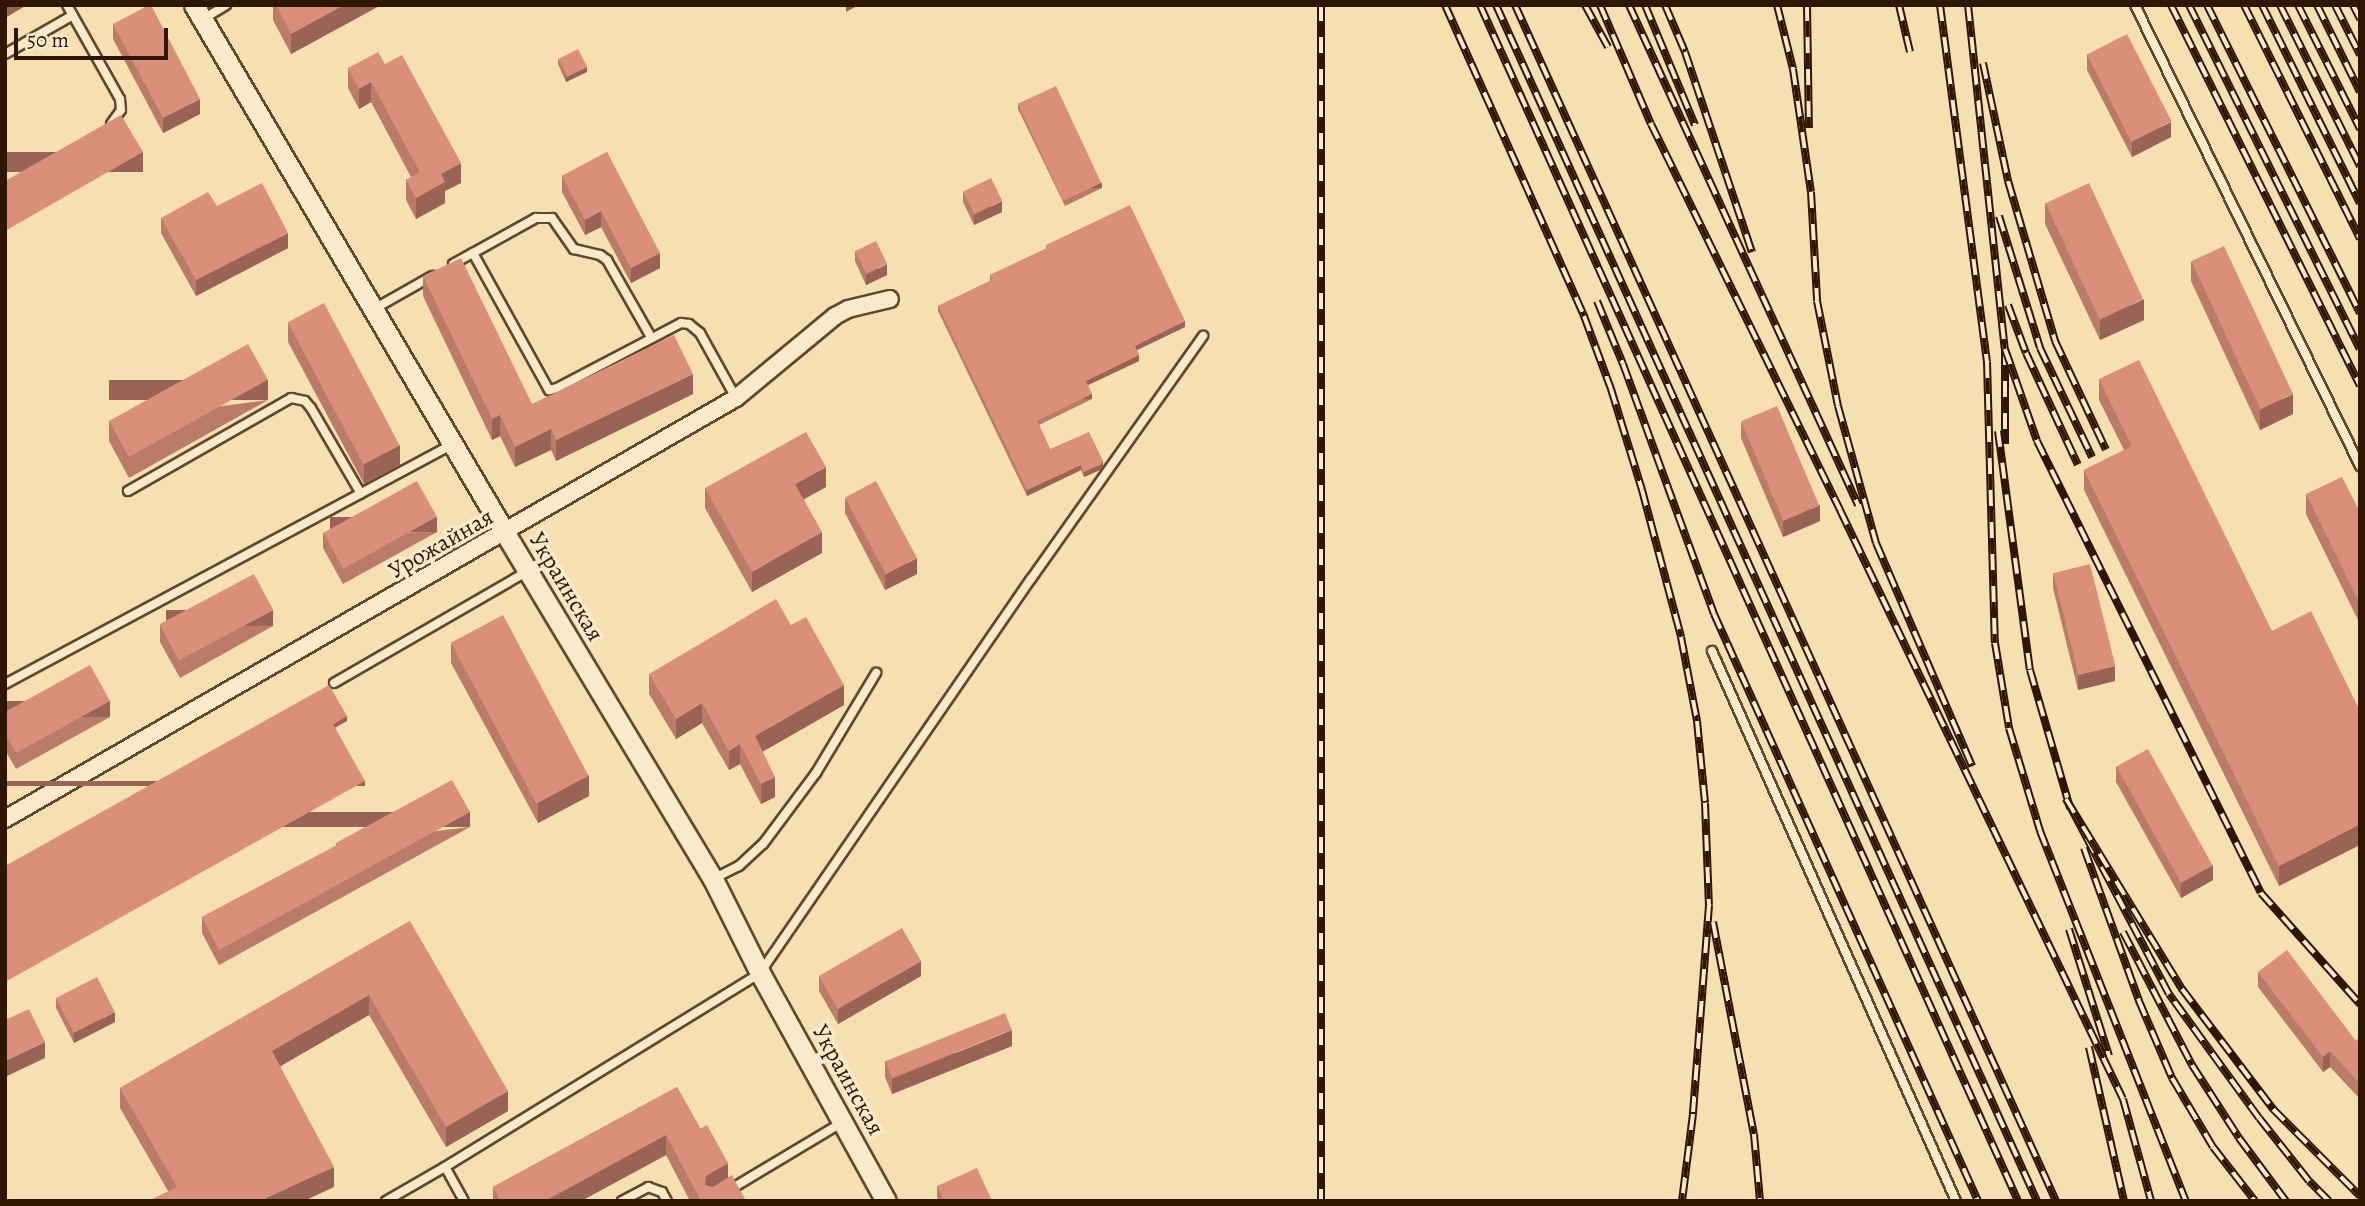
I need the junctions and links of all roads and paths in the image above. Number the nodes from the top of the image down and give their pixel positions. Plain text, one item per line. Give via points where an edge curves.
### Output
1 (67, 5) edge
2 (226, 5) edge
3 (2135, 5) edge
4 (199, 12) edge
5 (73, 15) junction
6 (5, 54) edge
7 (104, 128) edge
8 (472, 253) junction
9 (890, 299) dead end
10 (374, 309) junction
11 (1203, 336) dead end
12 (651, 337) junction
13 (736, 398) junction
14 (453, 444) junction
15 (2360, 466) edge
16 (128, 491) dead end
17 (360, 494) junction
18 (505, 533) junction
19 (528, 571) junction
20 (1712, 651) dead end
21 (876, 673) dead end
22 (334, 683) dead end
23 (5, 684) edge
24 (5, 819) edge
25 (713, 879) junction
26 (760, 973) junction
27 (843, 1122) junction
28 (444, 1167) junction
29 (721, 1194) edge
30 (386, 1201) edge
31 (464, 1201) edge
32 (622, 1201) edge
33 (667, 1201) edge
34 (886, 1201) edge
35 (1956, 1201) edge

1 - 5 lane
2 - 4 lane
3 - 15 lane
4 - 10 street, Украинская
5 - 6 lane
5 - 7 lane via 120,99 115,122
8 - 10 lane
8 - 12 lane via 536,218 552,218 574,249 607,260
8 - 12 lane via 549,390
9 - 13 street, Урожайная via 835,316
10 - 14 street, Украинская
11 - 26 lane
12 - 13 lane via 681,323 696,328
13 - 18 street, Урожайная
14 - 17 lane
14 - 18 street, Украинская
16 - 17 lane via 291,398 305,401 311,408
17 - 23 lane
18 - 19 street, Украинская
18 - 24 street, Урожайная
19 - 22 lane
19 - 25 street, Украинская
20 - 35 lane
21 - 25 lane via 816,773 763,844 738,866
25 - 26 street, Украинская
26 - 27 street, Украинская
26 - 28 lane
27 - 29 lane
27 - 34 street, Украинская
28 - 30 lane
28 - 31 lane
32 - 33 lane via 648,1187 662,1192

